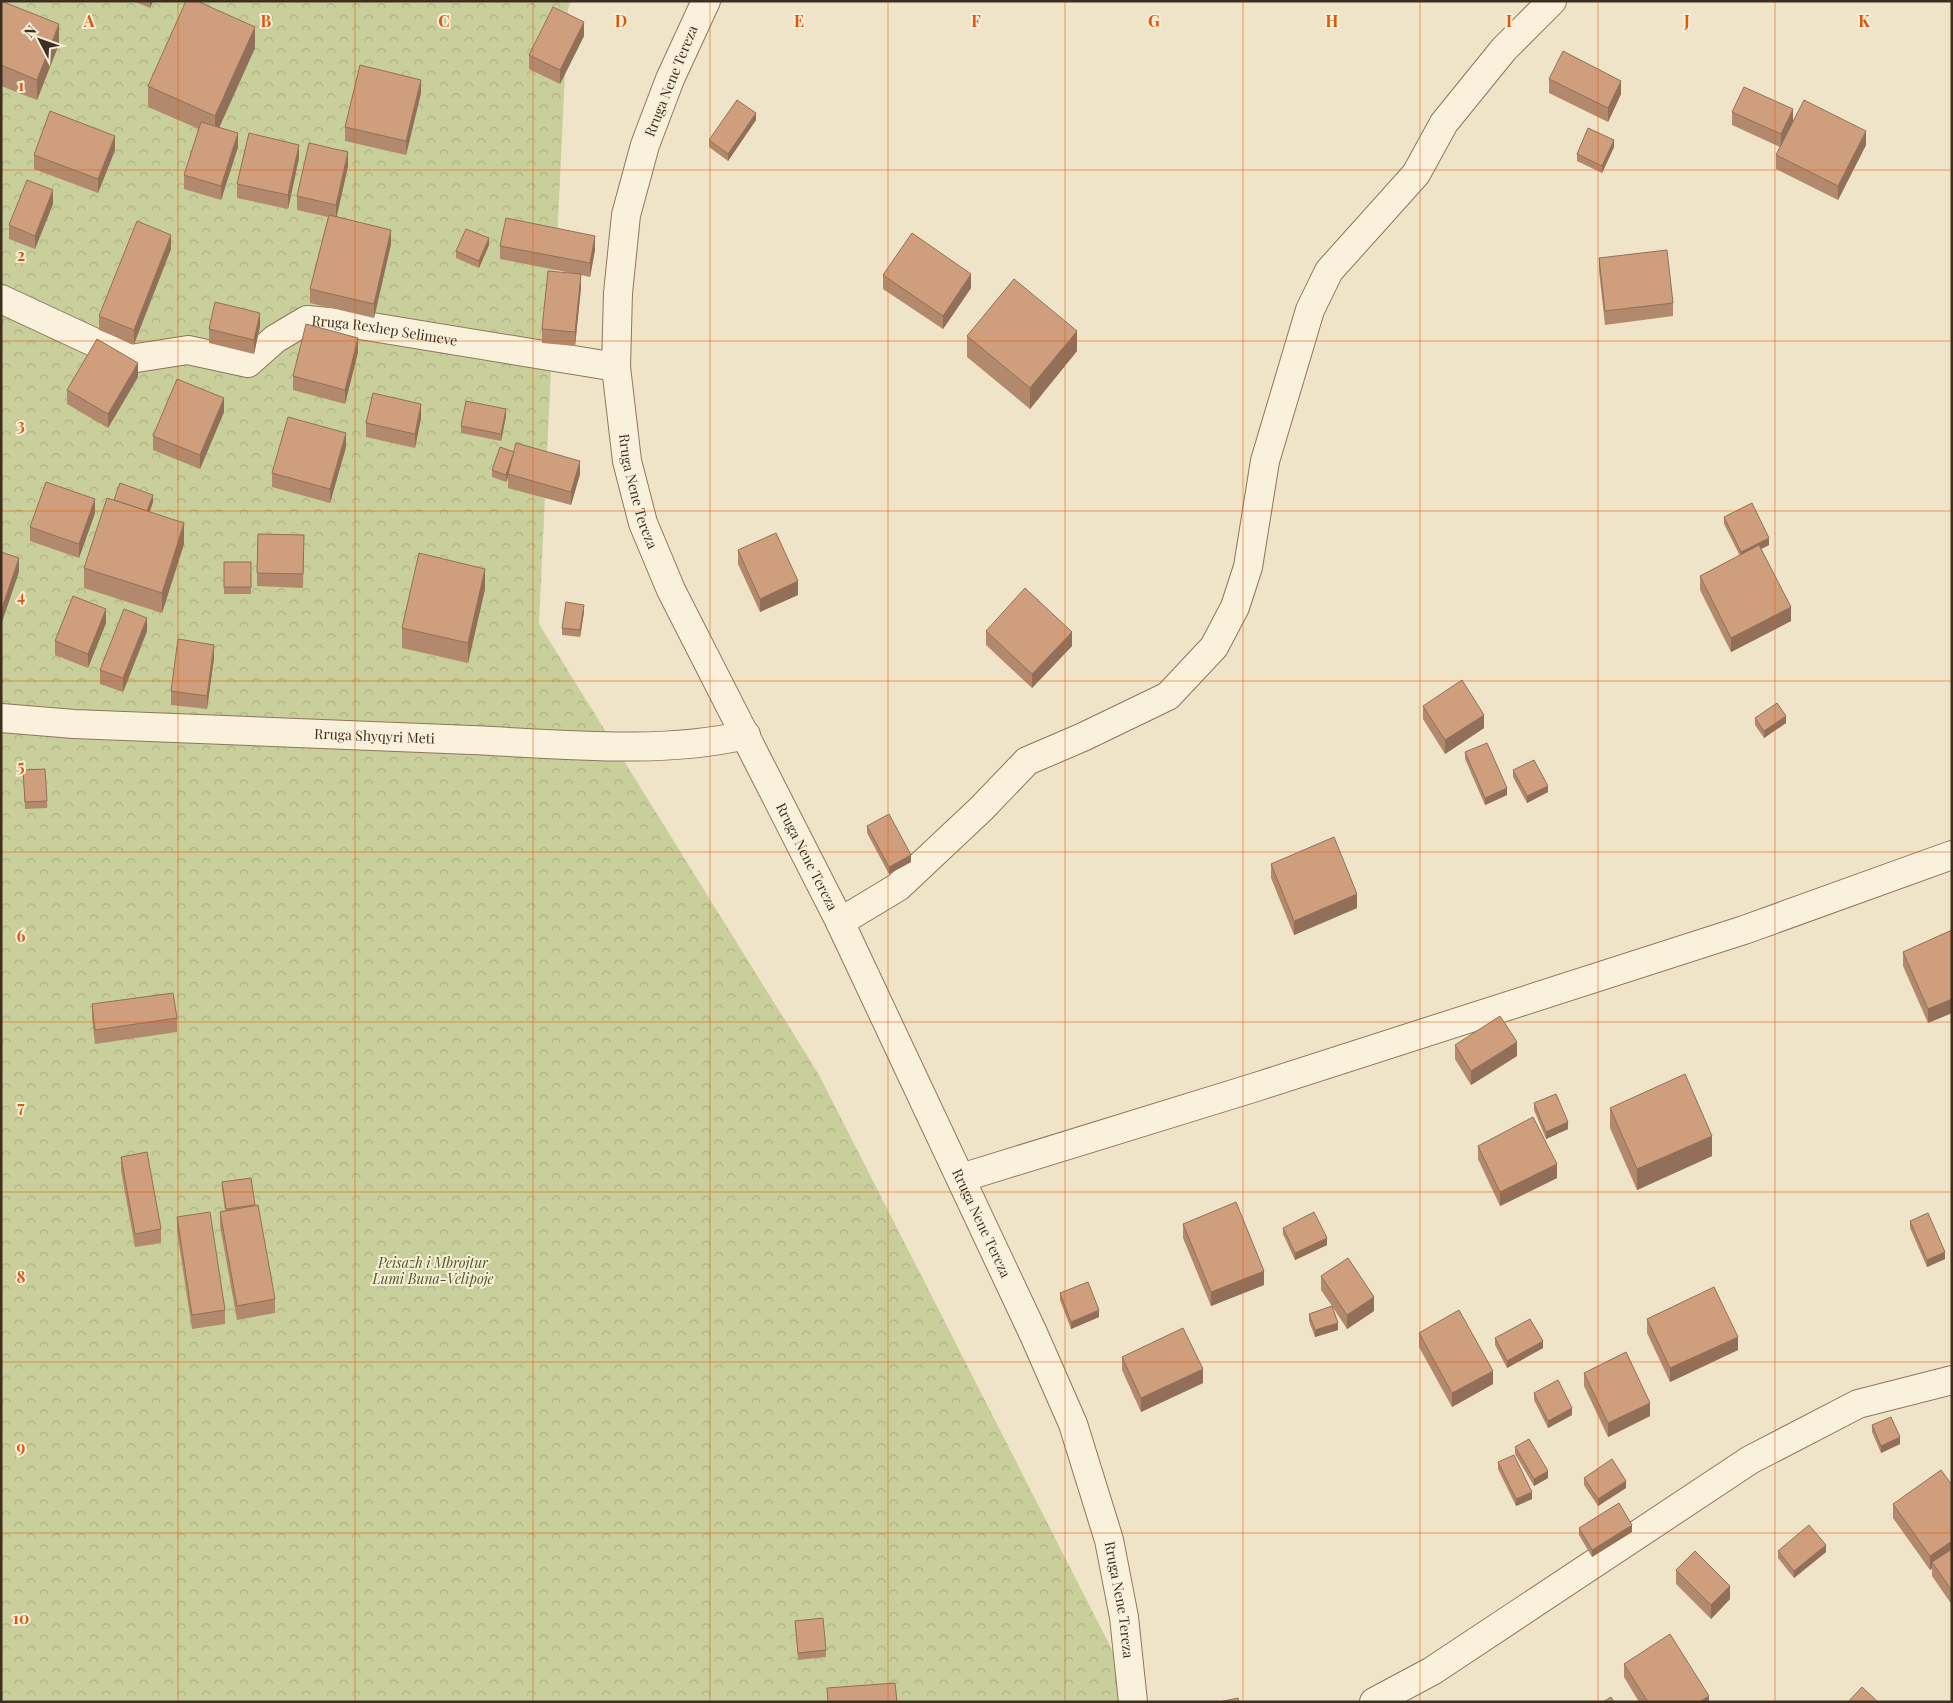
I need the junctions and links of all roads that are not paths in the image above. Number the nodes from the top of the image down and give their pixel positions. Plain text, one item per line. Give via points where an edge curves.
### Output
1 (706, 1) edge
2 (1552, 1) edge
3 (1, 299) edge
4 (616, 367) junction
5 (1, 718) edge
6 (746, 735) junction
7 (1952, 855) edge
8 (840, 922) junction
9 (961, 1178) junction
10 (1952, 1380) edge
11 (1133, 1702) edge
12 (1374, 1702) edge

1 - 4 street, Rruga Nene Tereza via 644,145 626,215 618,293
2 - 8 street via 1504,49 1444,123 1416,174 1329,272 1310,310 1265,461 1248,567 1235,607 1214,647 1168,696 1027,761 898,887
3 - 4 street, Rruga Rexhep Selimeve via 130,359 188,350 248,363 275,339 307,320
4 - 6 street, Rruga Nene Tereza via 626,461 643,523 671,590
5 - 6 street, Rruga Shyqyri Meti via 74,724 591,746 684,744
6 - 8 street, Rruga Nene Tereza
7 - 9 street via 1735,933 1256,1088
8 - 9 street, Rruga Nene Tereza
9 - 11 street, Rruga Nene Tereza via 1073,1424 1109,1540 1124,1617
10 - 12 street via 1858,1404 1750,1460 1432,1671

